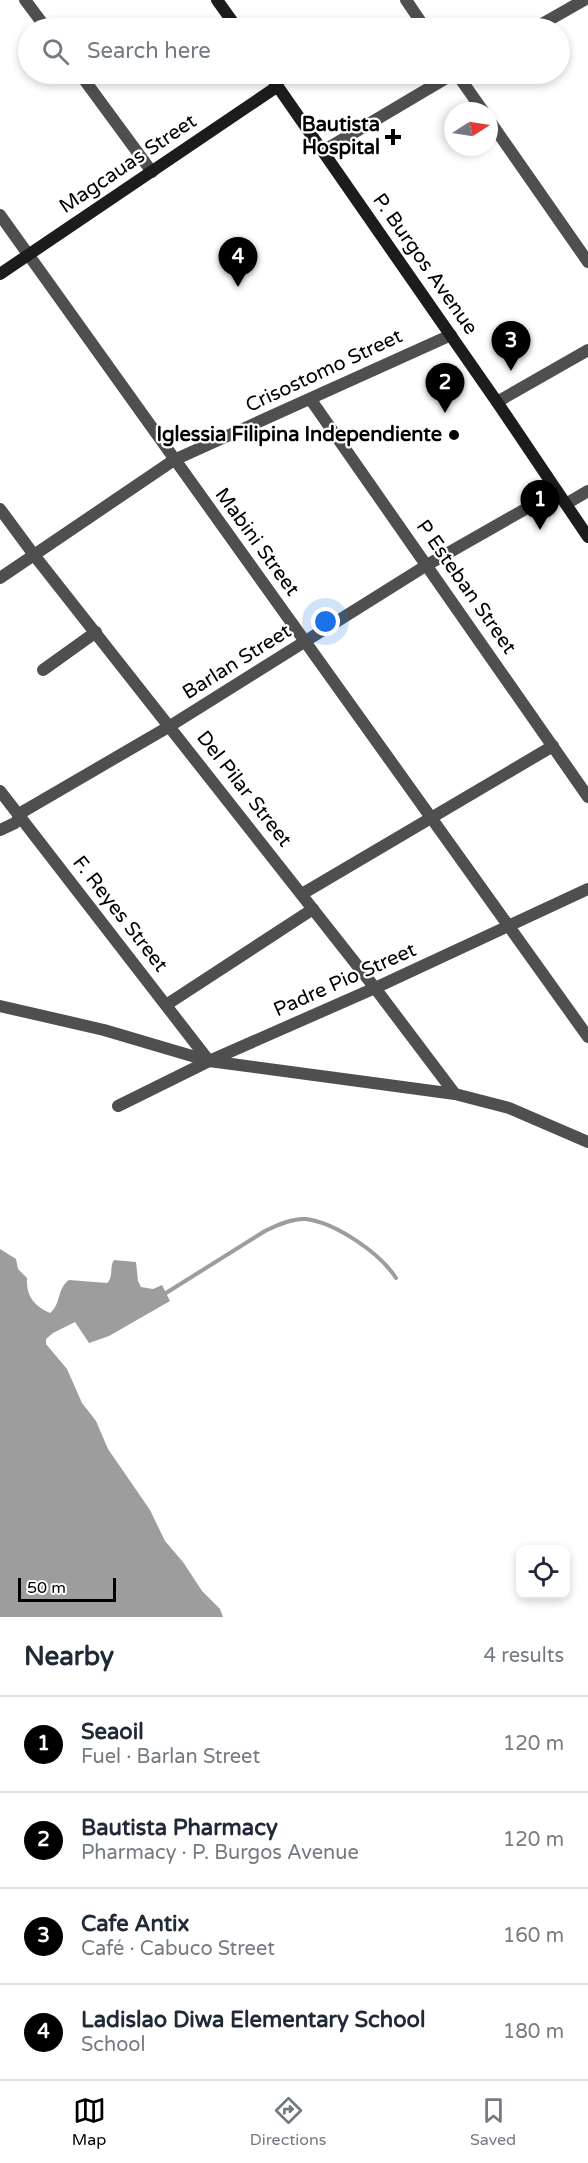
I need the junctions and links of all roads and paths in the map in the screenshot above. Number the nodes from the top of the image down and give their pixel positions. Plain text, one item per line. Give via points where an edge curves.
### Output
1 (26, 0) edge
2 (217, 0) edge
3 (406, 0) edge
4 (584, 0) edge
5 (39, 18) edge
6 (230, 18) edge
7 (419, 18) edge
8 (552, 18) edge
9 (87, 84) edge
10 (438, 84) edge
11 (463, 84) edge
12 (278, 86) joint
13 (476, 102) edge
14 (498, 133) edge
15 (323, 151) junction
16 (153, 172) junction
17 (0, 215) edge
18 (29, 254) junction
19 (588, 262) edge
20 (0, 274) edge
21 (451, 334) junction
22 (588, 350) edge
23 (311, 400) junction
24 (497, 402) junction
25 (174, 460) junction
26 (557, 491) junction
27 (588, 491) edge
28 (566, 504) junction
29 (0, 509) edge
30 (588, 537) edge
31 (34, 555) junction
32 (427, 566) junction
33 (0, 578) edge
34 (96, 632) junction
35 (305, 643) junction
36 (43, 670) dead end
37 (170, 726) junction
38 (553, 746) junction
39 (0, 791) edge
40 (588, 797) edge
41 (20, 816) junction
42 (431, 818) junction
43 (0, 830) edge
44 (588, 889) edge
45 (302, 894) junction
46 (313, 909) junction
47 (510, 927) junction
48 (375, 988) junction
49 (166, 1005) junction
50 (0, 1006) edge
51 (588, 1036) edge
52 (209, 1061) junction
53 (455, 1094) junction
54 (118, 1106) dead end
55 (588, 1142) edge

1 - 5 street
2 - 6 main road
3 - 7 street
4 - 8 street
9 - 16 street
10 - 15 street
11 - 13 street
12 - 15 main road, P. Burgos Avenue
12 - 16 main road, Magcauas Street
14 - 19 street
15 - 21 main road, P. Burgos Avenue
16 - 18 main road, Magcauas Street
17 - 18 street, Mabini Street
18 - 20 main road, Magcauas Street
18 - 25 street, Mabini Street
21 - 23 street, Crisostomo Street
21 - 24 main road, P. Burgos Avenue
22 - 24 street
23 - 25 street, Crisostomo Street
23 - 32 street, P Esteban Street
24 - 26 main road, P. Burgos Avenue
25 - 31 street, Crisostomo Street
25 - 35 street, Mabini Street
26 - 28 main road, P. Burgos Avenue
26 - 32 street, Barlan Street
27 - 28 street
28 - 30 main road, P. Burgos Avenue
29 - 31 street, Del Pilar Street
31 - 33 street, Crisostomo Street
31 - 34 street, Del Pilar Street
32 - 35 street, Barlan Street
32 - 38 street, P Esteban Street
34 - 36 street
34 - 37 street, Del Pilar Street
35 - 37 street, Barlan Street
35 - 42 street, Mabini Street
37 - 41 street, Barlan Street
37 - 45 street, Del Pilar Street
38 - 40 street, P Esteban Street
38 - 42 street
39 - 41 street, F. Reyes Street
41 - 43 street, Barlan Street
41 - 49 street, F. Reyes Street
42 - 45 street
42 - 47 street, Mabini Street
44 - 47 street, Padre Pio Street
45 - 46 street, Del Pilar Street
46 - 48 street, Del Pilar Street
46 - 49 street
47 - 48 street, Padre Pio Street
47 - 51 street, Mabini Street
48 - 52 street, Padre Pio Street
48 - 53 street, Del Pilar Street
49 - 52 street, F. Reyes Street
50 - 52 street via 104,1030
52 - 53 street
52 - 54 street, Padre Pio Street
53 - 55 street via 509,1108

